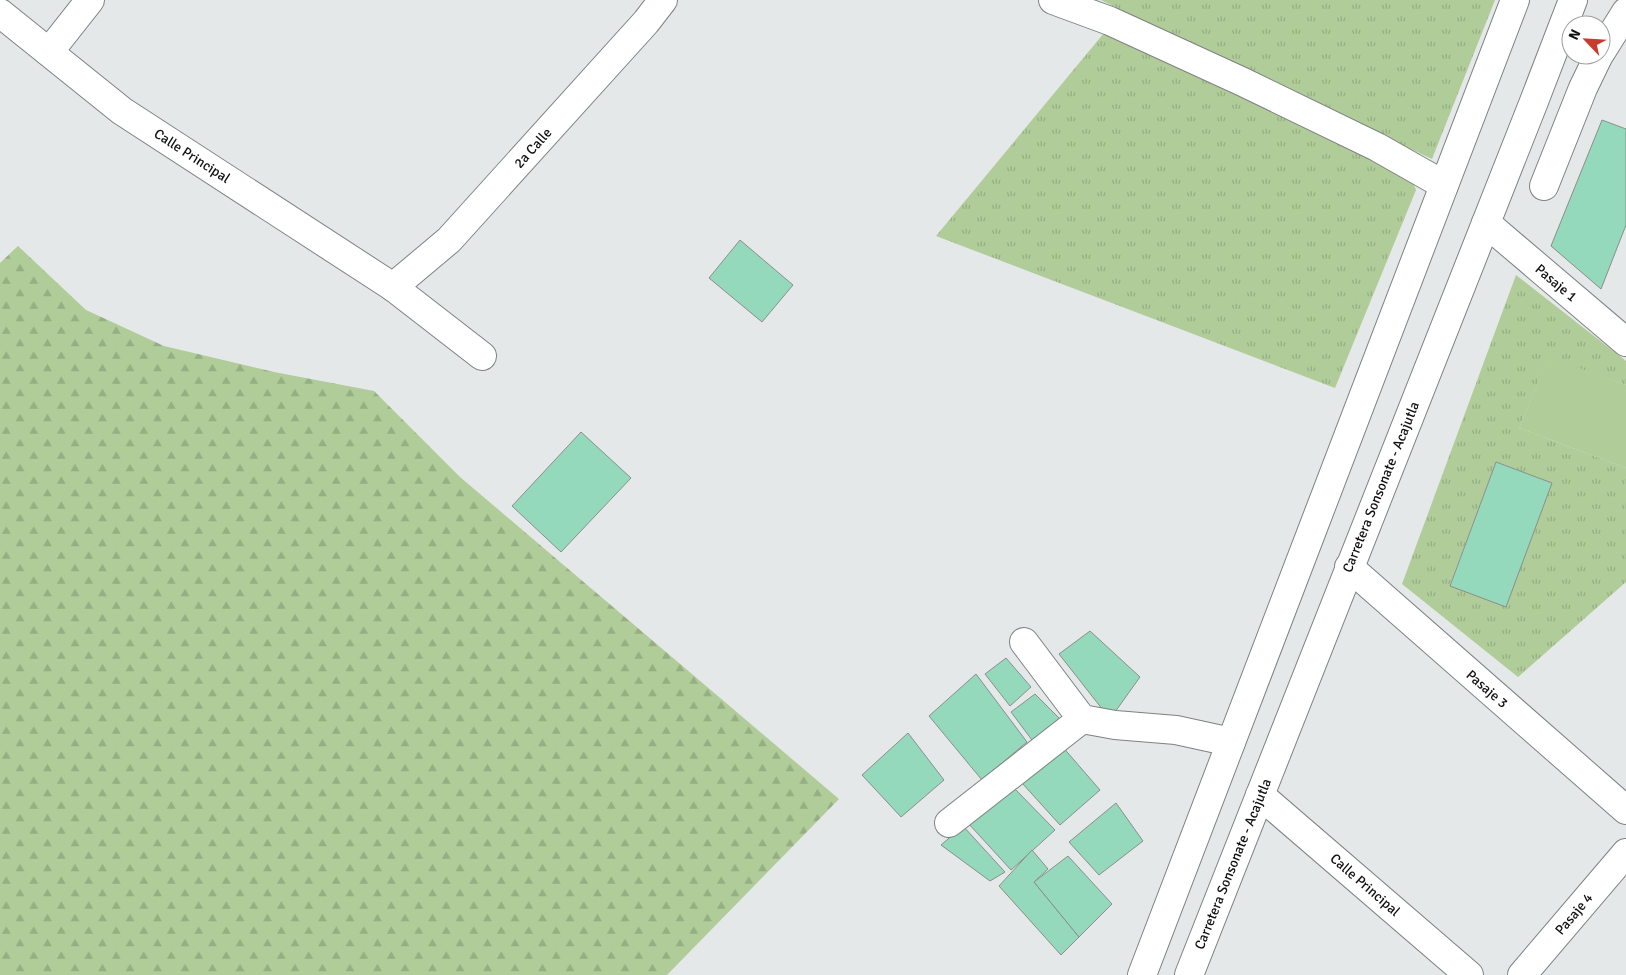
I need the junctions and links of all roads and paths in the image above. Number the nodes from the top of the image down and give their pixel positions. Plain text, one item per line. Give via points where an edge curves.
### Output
1 (90, 0) edge
2 (663, 0) edge
3 (1053, 0) edge
4 (1515, 0) edge
5 (1572, 0) edge
6 (1626, 12) edge
7 (0, 13) edge
8 (1611, 36) edge
9 (49, 52) junction
10 (1594, 65) edge
11 (1444, 185) junction
12 (1544, 186) dead end
13 (1486, 223) junction
14 (393, 286) junction
15 (1626, 342) edge
16 (482, 356) dead end
17 (1349, 567) junction
18 (1024, 642) dead end
19 (1082, 719) junction
20 (1231, 742) junction
21 (1260, 795) junction
22 (1626, 810) edge
23 (949, 824) dead end
24 (1626, 853) edge
25 (1142, 975) edge
26 (1189, 975) edge
27 (1469, 975) edge
28 (1522, 975) edge

1 - 9 main road
2 - 14 main road, 2a Calle via 449,240
3 - 11 main road via 1110,21 1244,82
4 - 11 main road
5 - 13 main road, Carretera Sonsonate - Acajutla
6 - 8 main road
7 - 9 main road, Calle Principal
9 - 14 main road, Calle Principal via 122,110
10 - 12 main road
11 - 20 main road
13 - 15 main road, Pasaje 1
13 - 17 main road, Carretera Sonsonate - Acajutla
14 - 16 main road, Calle Principal
17 - 21 main road, Carretera Sonsonate - Acajutla
17 - 22 main road, Pasaje 3
18 - 19 main road
19 - 20 main road via 1176,730
19 - 23 main road
20 - 25 main road
21 - 26 main road, Carretera Sonsonate - Acajutla
21 - 27 main road, Calle Principal
24 - 28 main road, Pasaje 4

